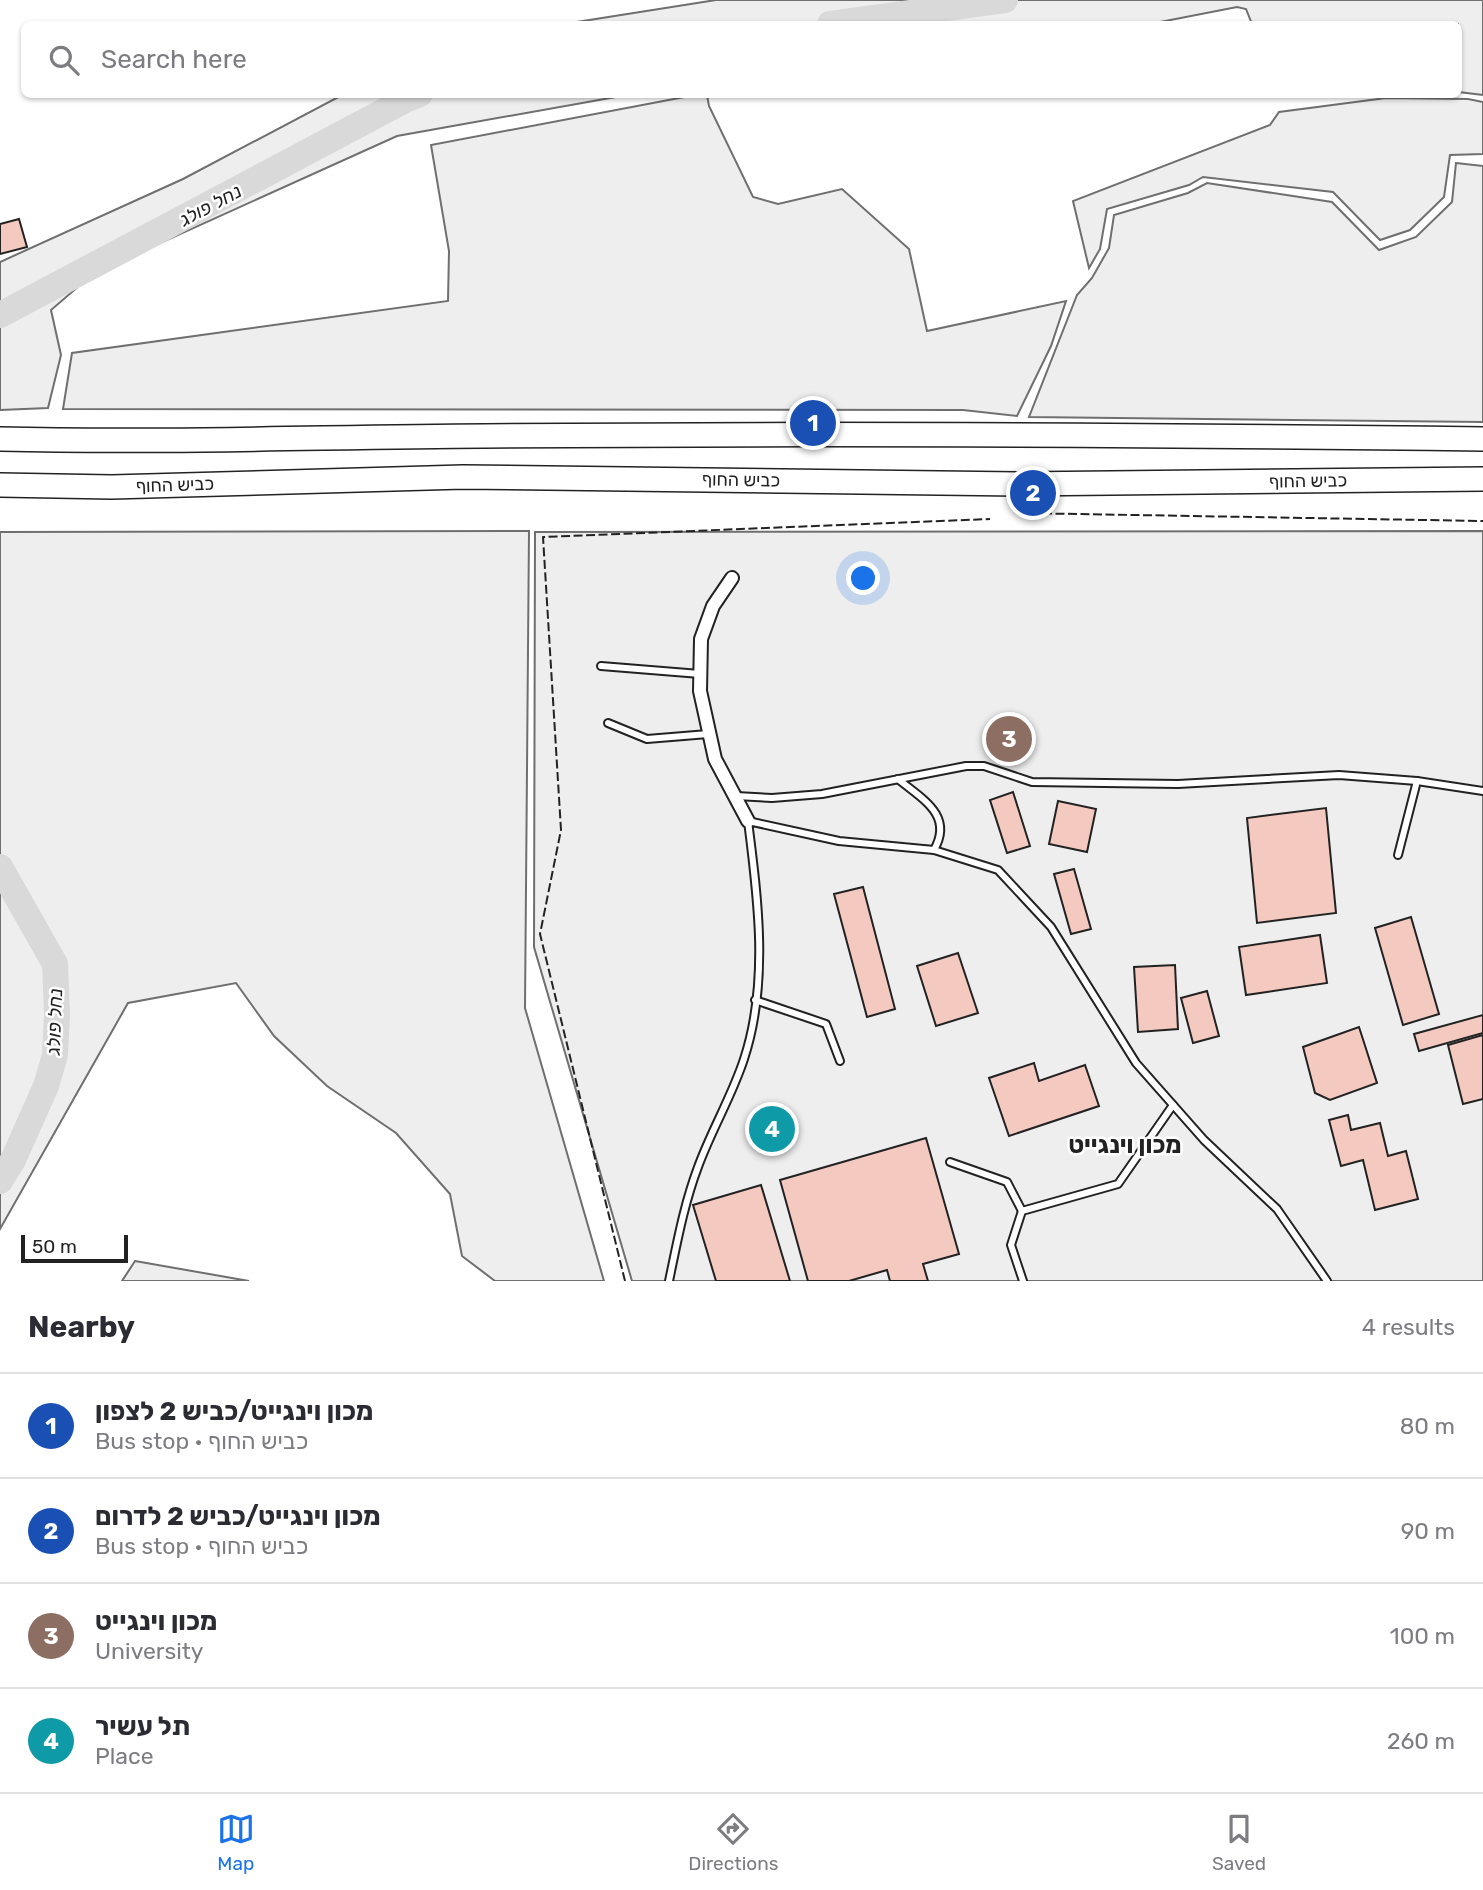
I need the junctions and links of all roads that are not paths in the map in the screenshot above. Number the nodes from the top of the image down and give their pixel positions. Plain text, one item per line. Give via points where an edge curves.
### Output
1 (0, 439) edge
2 (1483, 439) edge
3 (1483, 479) edge
4 (0, 485) edge
5 (732, 578) dead end
6 (601, 666) dead end
7 (699, 674) junction
8 (608, 723) dead end
9 (708, 734) junction
10 (898, 779) junction
11 (1417, 780) junction
12 (1483, 791) edge
13 (733, 796) junction
14 (748, 821) junction
15 (934, 850) junction
16 (1398, 855) dead end
17 (755, 1000) junction
18 (840, 1061) dead end
19 (1173, 1105) junction
20 (950, 1162) dead end
21 (1022, 1211) junction
22 (669, 1281) edge
23 (1023, 1281) edge
24 (1327, 1281) edge

1 - 2 highway via 113,442 899,434
3 - 4 highway, כביש החוף via 1018,484 463,477 112,487
5 - 7 street via 713,606 701,639
6 - 7 lane
7 - 9 street
8 - 9 lane via 647,739
9 - 13 street
10 - 11 lane via 966,766 991,768 1032,782 1178,784 1339,775
10 - 13 lane via 822,794
10 - 15 lane via 934,810 940,821 942,837
11 - 12 lane
11 - 16 lane
13 - 14 street
14 - 15 lane via 839,841
14 - 17 lane via 758,895
15 - 19 lane via 998,870 1051,927 1136,1063
17 - 18 lane via 826,1024
17 - 22 lane via 744,1058 697,1168
19 - 21 lane via 1118,1184
19 - 24 lane via 1277,1209
20 - 21 lane via 1007,1182
21 - 23 lane via 1011,1245

